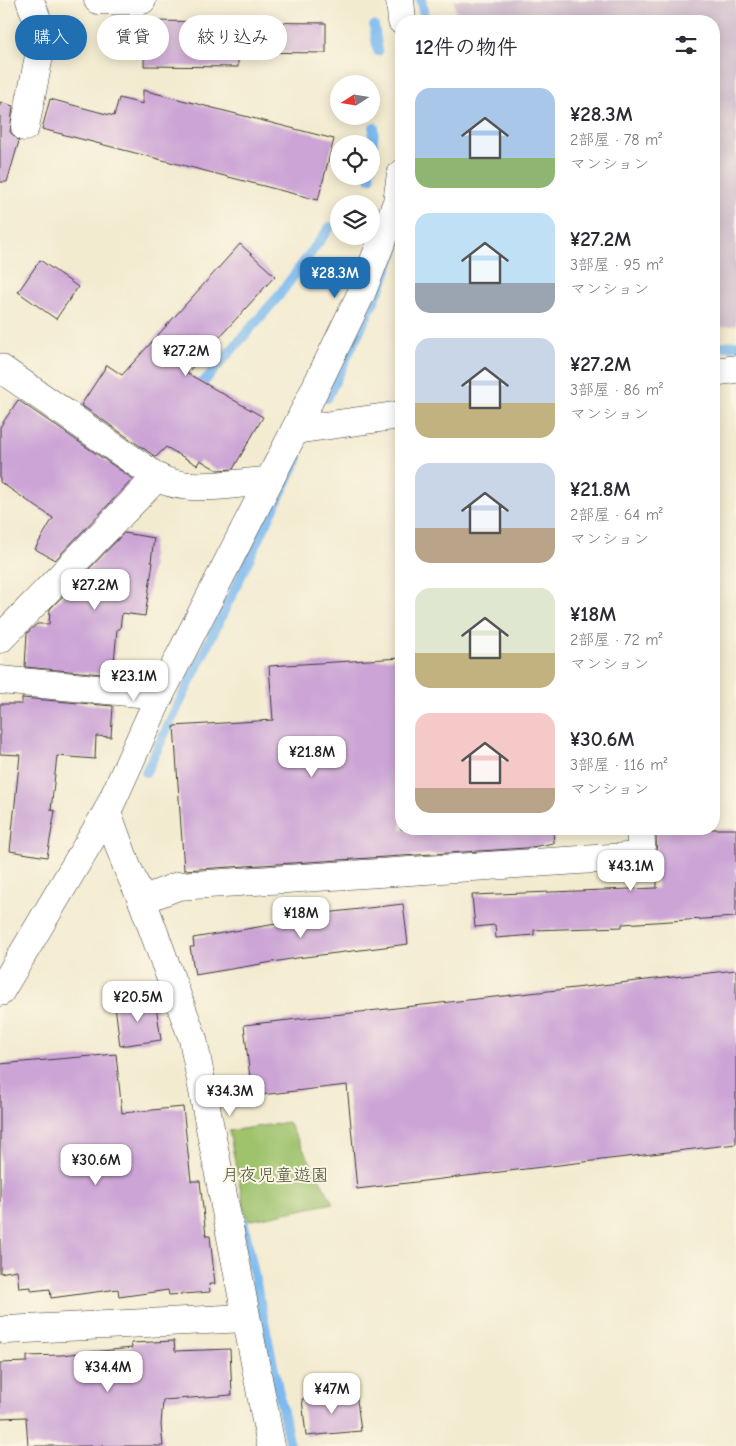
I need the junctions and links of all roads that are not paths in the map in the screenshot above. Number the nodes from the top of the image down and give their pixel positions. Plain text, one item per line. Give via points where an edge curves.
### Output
1 (30, 0) edge
2 (98, 0) edge
3 (142, 0) edge
4 (400, 0) edge
5 (401, 15) edge
6 (25, 127) dead end
7 (395, 207) edge
8 (0, 368) edge
9 (736, 369) edge
10 (720, 371) edge
11 (395, 416) edge
12 (295, 430) junction
13 (157, 477) junction
14 (267, 481) junction
15 (0, 639) edge
16 (0, 680) edge
17 (160, 695) junction
18 (107, 812) junction
19 (640, 835) edge
20 (142, 900) junction
21 (0, 992) edge
22 (246, 1318) junction
23 (6, 1330) dead end
24 (271, 1446) edge

1 - 6 street via 43,36
2 - 3 street
4 - 5 street
7 - 12 street via 361,294
8 - 13 street
9 - 10 street
11 - 12 street
12 - 14 street
13 - 14 street via 184,487
13 - 15 street
14 - 17 street
16 - 17 street
17 - 18 street
18 - 20 street
18 - 21 street
19 - 20 street via 642,856 178,886
20 - 22 street via 193,1039
22 - 23 street
22 - 24 street

